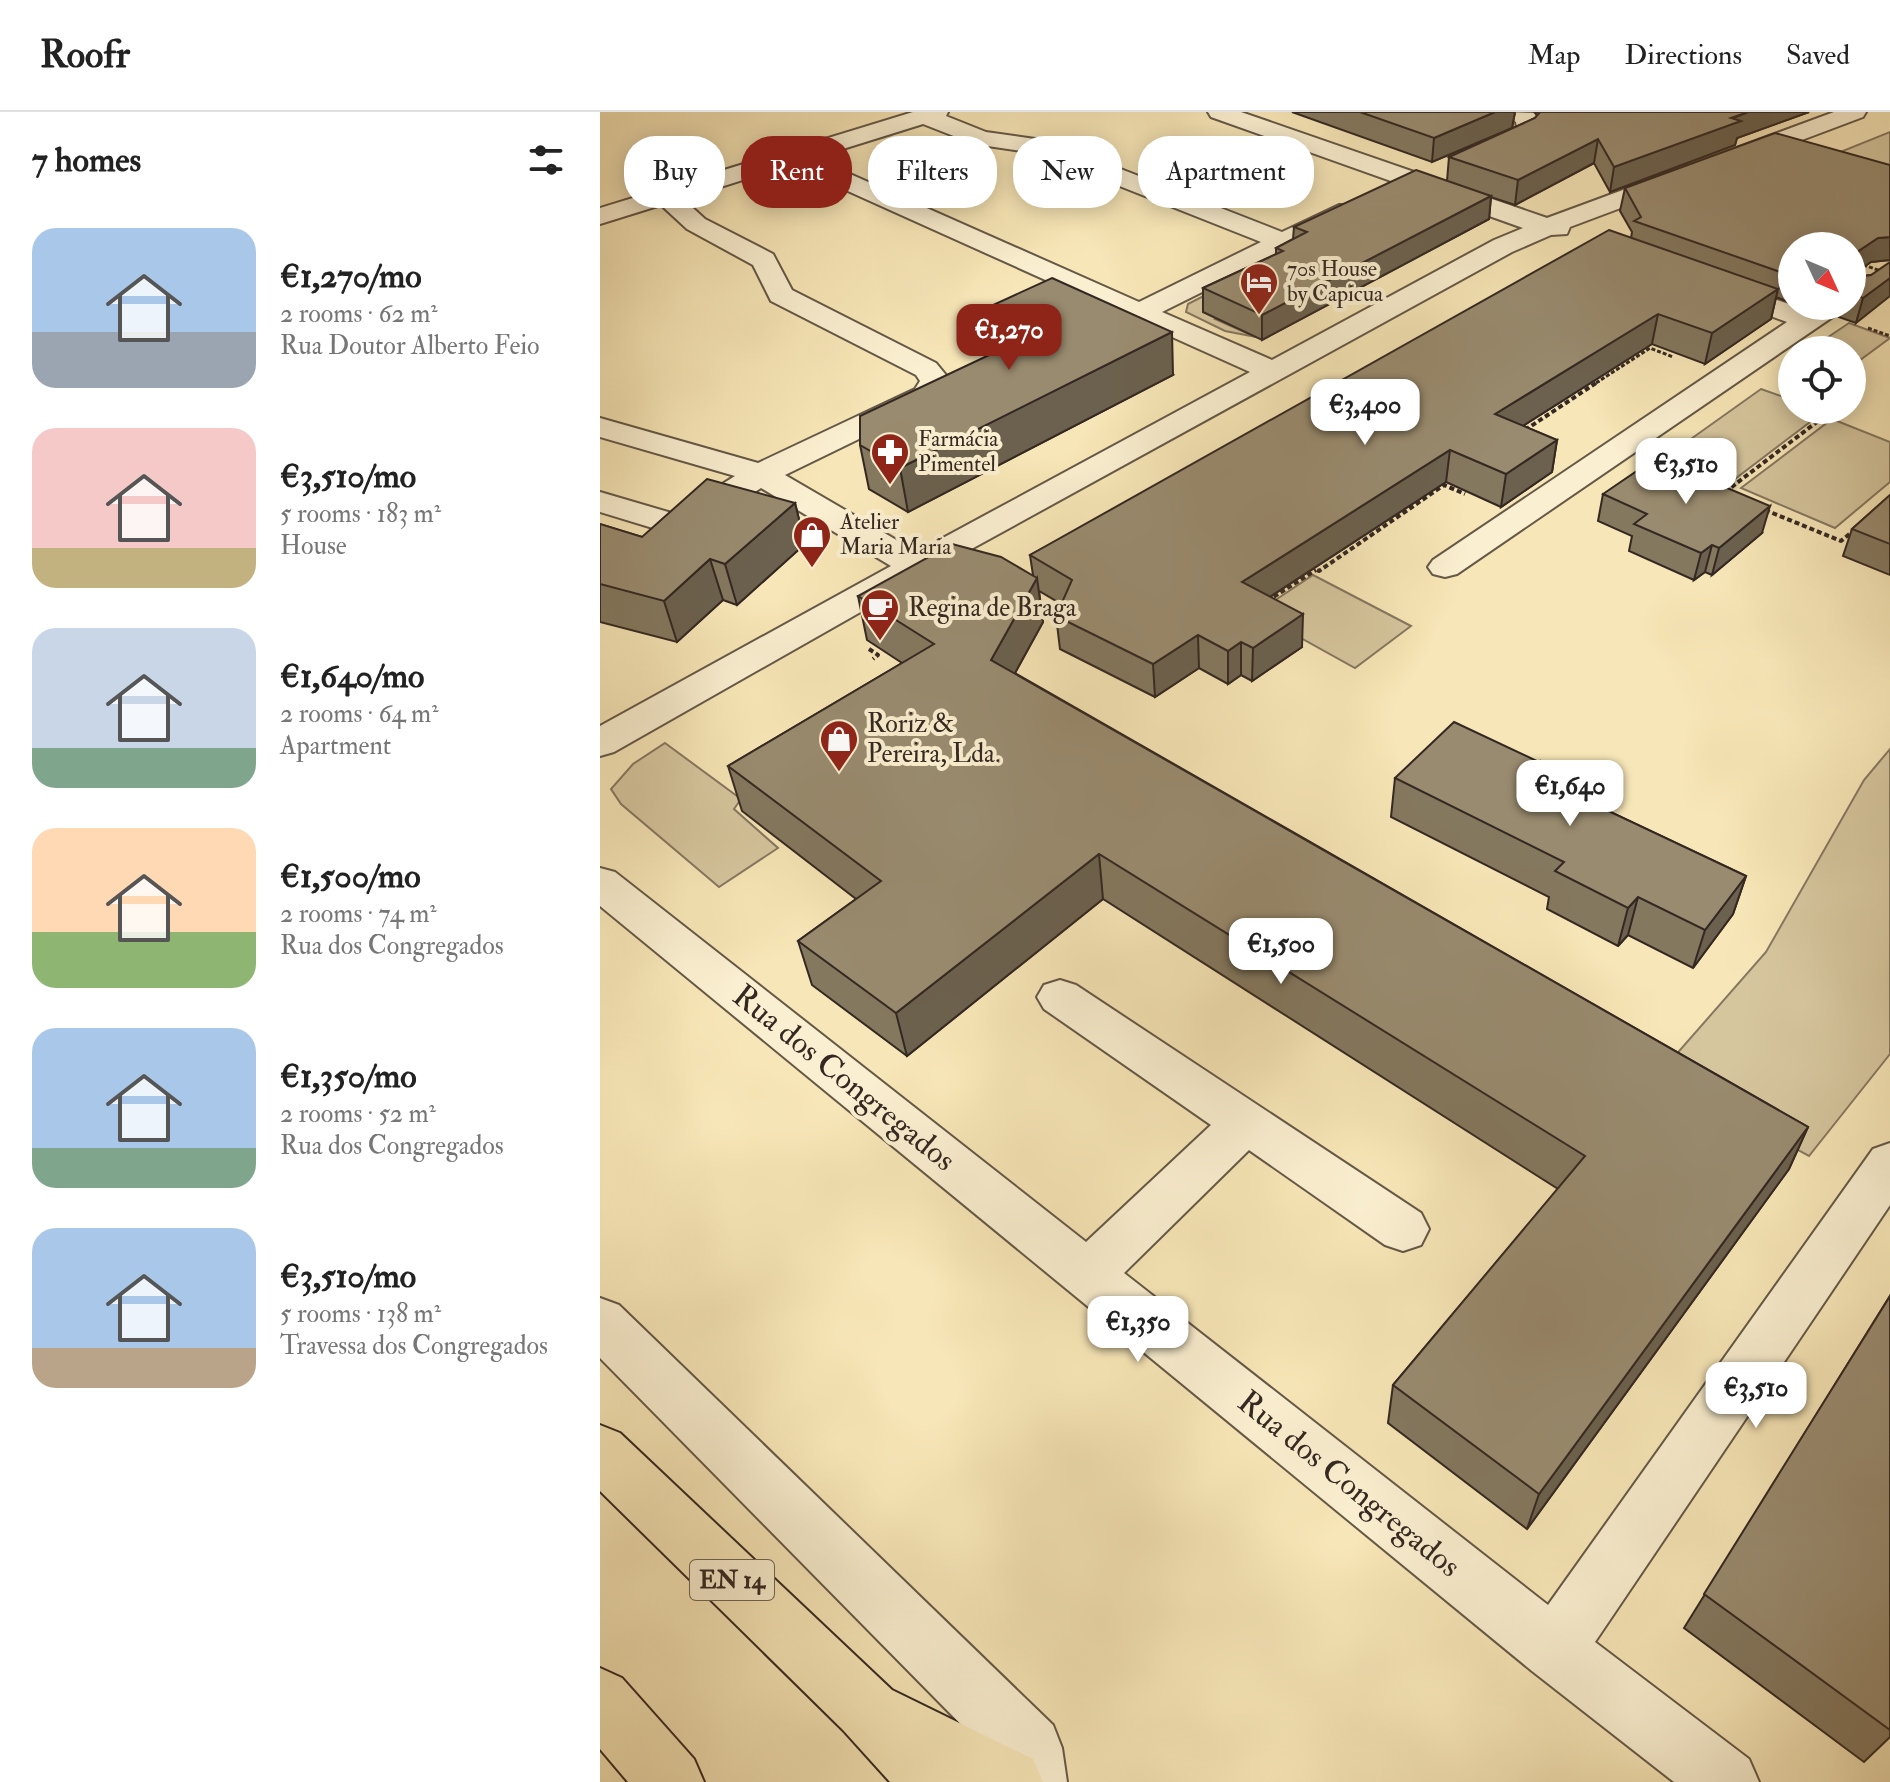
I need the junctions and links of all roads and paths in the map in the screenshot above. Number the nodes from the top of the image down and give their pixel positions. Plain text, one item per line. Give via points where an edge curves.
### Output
1 (1219, 112) edge
2 (1855, 112) edge
3 (931, 114) edge
4 (1529, 114) edge
5 (852, 139) edge
6 (1413, 182) junction
7 (852, 184) edge
8 (628, 208) edge
9 (678, 208) edge
10 (600, 216) edge
11 (1547, 227) junction
12 (1591, 241) edge
13 (1283, 242) junction
14 (1866, 266) edge
15 (1881, 271) edge
16 (1696, 279) edge
17 (1778, 302) edge
18 (1142, 311) junction
19 (1809, 320) edge
20 (1627, 348) edge
21 (1274, 372) junction
22 (1814, 424) edge
23 (600, 427) edge
24 (1515, 436) edge
25 (761, 474) junction
26 (1423, 483) edge
27 (1712, 487) edge
28 (1436, 490) junction
29 (1724, 492) junction
30 (1473, 498) edge
31 (1715, 499) edge
32 (1739, 499) edge
33 (600, 502) edge
34 (1754, 505) edge
35 (1861, 524) edge
36 (1299, 561) edge
37 (916, 566) junction
38 (1445, 567) dead end
39 (1316, 570) junction
40 (1267, 601) edge
41 (878, 655) edge
42 (873, 659) dead end
43 (600, 743) edge
44 (600, 883) edge
45 (1060, 997) dead end
46 (1244, 1124) junction
47 (1890, 1164) edge
48 (1403, 1229) dead end
49 (1088, 1274) junction
50 (600, 1322) edge
51 (600, 1452) edge
52 (1554, 1649) junction
53 (600, 1700) edge
54 (865, 1708) junction
55 (671, 1782) edge
56 (934, 1782) edge
57 (1010, 1782) edge
58 (1034, 1782) edge
59 (1726, 1782) edge

1 - 6 street
2 - 11 street
3 - 5 street
3 - 13 street via 982,139 1041,146
4 - 6 street via 1529,130 1522,135
6 - 11 street
6 - 13 street
7 - 18 street
8 - 10 street
9 - 25 street via 696,224 764,260 781,295 926,369 935,380 926,395
11 - 12 street
11 - 21 street
13 - 18 street
14 - 15 path
16 - 17 street
18 - 21 street
19 - 38 street
20 - 24 path via 1641,354
21 - 37 street
22 - 29 path
23 - 25 street
25 - 33 street via 679,526
25 - 37 street
26 - 28 path
27 - 29 path
28 - 30 path via 1444,485
28 - 39 path
29 - 31 path
29 - 32 path
34 - 35 path via 1841,541
36 - 39 path
37 - 43 street
39 - 40 path
41 - 42 path
44 - 49 street, Rua dos Congregados
45 - 46 street
46 - 48 street
46 - 49 street
47 - 52 street
49 - 52 street, Rua dos Congregados
50 - 58 street via 1030,1748
51 - 54 highway, EN 14
52 - 59 street, Rua dos Congregados
53 - 55 highway
54 - 56 highway, EN 14
54 - 57 highway

